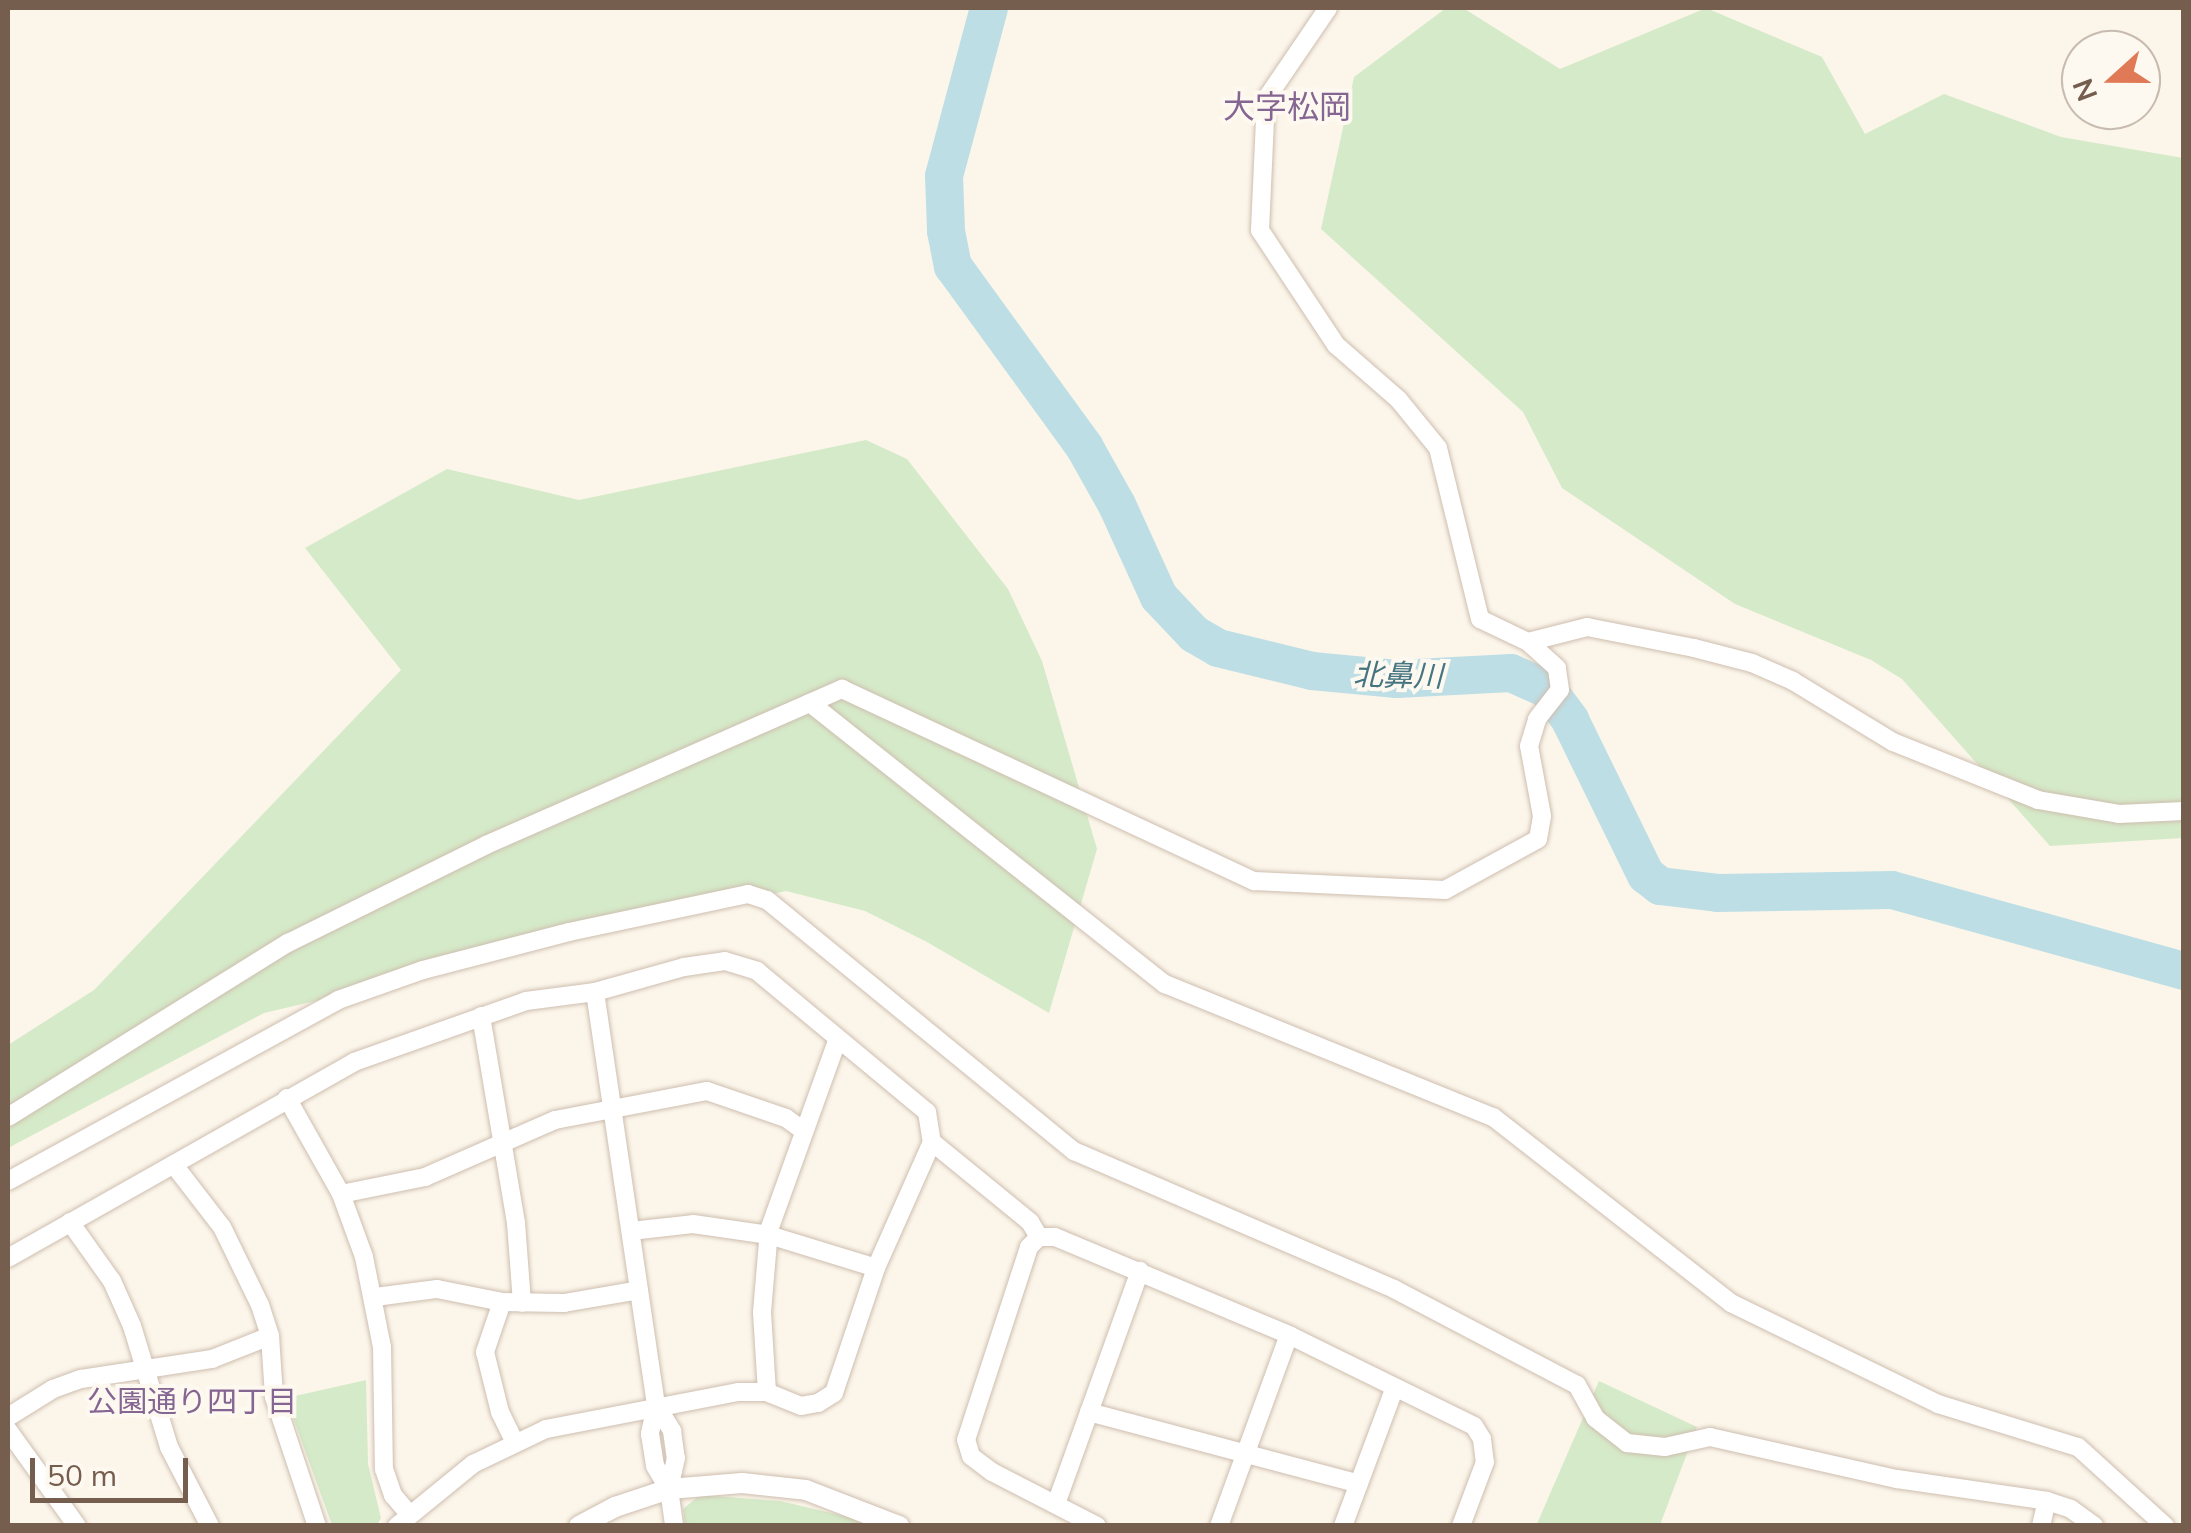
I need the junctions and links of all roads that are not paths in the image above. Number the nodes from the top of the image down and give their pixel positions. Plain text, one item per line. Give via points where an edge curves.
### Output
1 (1328, 8) edge
2 (1528, 642) junction
3 (810, 703) junction
4 (2184, 811) edge
5 (595, 992) junction
6 (482, 1016) junction
7 (836, 1041) junction
8 (287, 1098) junction
9 (612, 1109) junction
10 (8, 1118) edge
11 (804, 1131) junction
12 (932, 1142) junction
13 (501, 1146) junction
14 (174, 1166) junction
15 (8, 1181) edge
16 (340, 1194) junction
17 (70, 1222) junction
18 (630, 1231) junction
19 (769, 1235) junction
20 (1038, 1237) junction
21 (8, 1258) edge
22 (876, 1268) junction
23 (1140, 1271) junction
24 (639, 1290) junction
25 (375, 1297) junction
26 (502, 1302) junction
27 (522, 1302) junction
28 (1290, 1335) junction
29 (270, 1336) junction
30 (146, 1368) junction
31 (1395, 1387) junction
32 (767, 1392) junction
33 (656, 1405) junction
34 (1089, 1412) junction
35 (8, 1417) edge
36 (8, 1430) edge
37 (514, 1441) junction
38 (15, 1454) edge
39 (1246, 1454) junction
40 (1359, 1484) junction
41 (669, 1488) junction
42 (2047, 1501) junction
43 (1056, 1504) junction
44 (402, 1519) edge
45 (77, 1526) edge
46 (210, 1526) edge
47 (317, 1526) edge
48 (579, 1526) edge
49 (674, 1526) edge
50 (899, 1526) edge
51 (1097, 1526) edge
52 (1220, 1526) edge
53 (1343, 1526) edge
54 (1461, 1526) edge
55 (2041, 1526) edge
56 (2094, 1526) edge
57 (2165, 1526) edge

1 - 2 street via 1266,99 1260,230 1336,344 1398,399 1438,448 1480,619
2 - 3 street via 1556,668 1560,690 1537,719 1529,746 1542,816 1538,839 1445,890 1254,881 842,689
2 - 4 street via 1587,627 1723,655 1793,681 1932,761 2038,800 2119,814
3 - 10 street via 486,845 288,943
3 - 57 street via 1166,984 1493,1117 1731,1303 1938,1404 2078,1447
5 - 6 street via 526,1001
5 - 7 street via 725,961 757,971
5 - 9 street
6 - 8 street via 354,1062
6 - 13 street
7 - 11 street
7 - 12 street via 928,1112
8 - 14 street
8 - 16 street
9 - 11 street via 708,1090
9 - 13 street via 555,1120
9 - 18 street
11 - 19 street
12 - 20 street via 1030,1222
12 - 22 street
13 - 16 street via 425,1177
13 - 27 street
14 - 17 street
14 - 29 street via 222,1227
15 - 42 street via 338,1000 569,932 748,894 768,900 1074,1151 1394,1289 1577,1385 1596,1418 1627,1442 1666,1447 1710,1437 1898,1479
16 - 25 street
17 - 21 street
17 - 30 street via 112,1281
18 - 19 street via 693,1224
18 - 24 street
19 - 22 street
19 - 32 street via 762,1312
20 - 23 street via 1055,1237
20 - 43 street via 966,1440 971,1456 992,1472
22 - 32 street via 834,1393 801,1406
23 - 28 street
23 - 34 street
24 - 27 street via 564,1303
24 - 33 street
25 - 26 street via 437,1290
25 - 44 street via 384,1469
26 - 27 street
26 - 37 street via 485,1352
28 - 31 street
28 - 39 street
29 - 30 street via 212,1359
29 - 47 street via 274,1397
30 - 35 street via 53,1389
30 - 46 street via 169,1447
31 - 40 street
31 - 54 street via 1474,1426 1482,1439 1484,1462
32 - 33 street
33 - 37 street
33 - 41 street via 652,1450
34 - 39 street
34 - 43 street
36 - 38 street
37 - 44 street
38 - 45 street
39 - 40 street
39 - 52 street
40 - 53 street
41 - 48 street
41 - 49 street
41 - 50 street via 742,1483 806,1490
42 - 55 street
42 - 56 street
43 - 51 street

